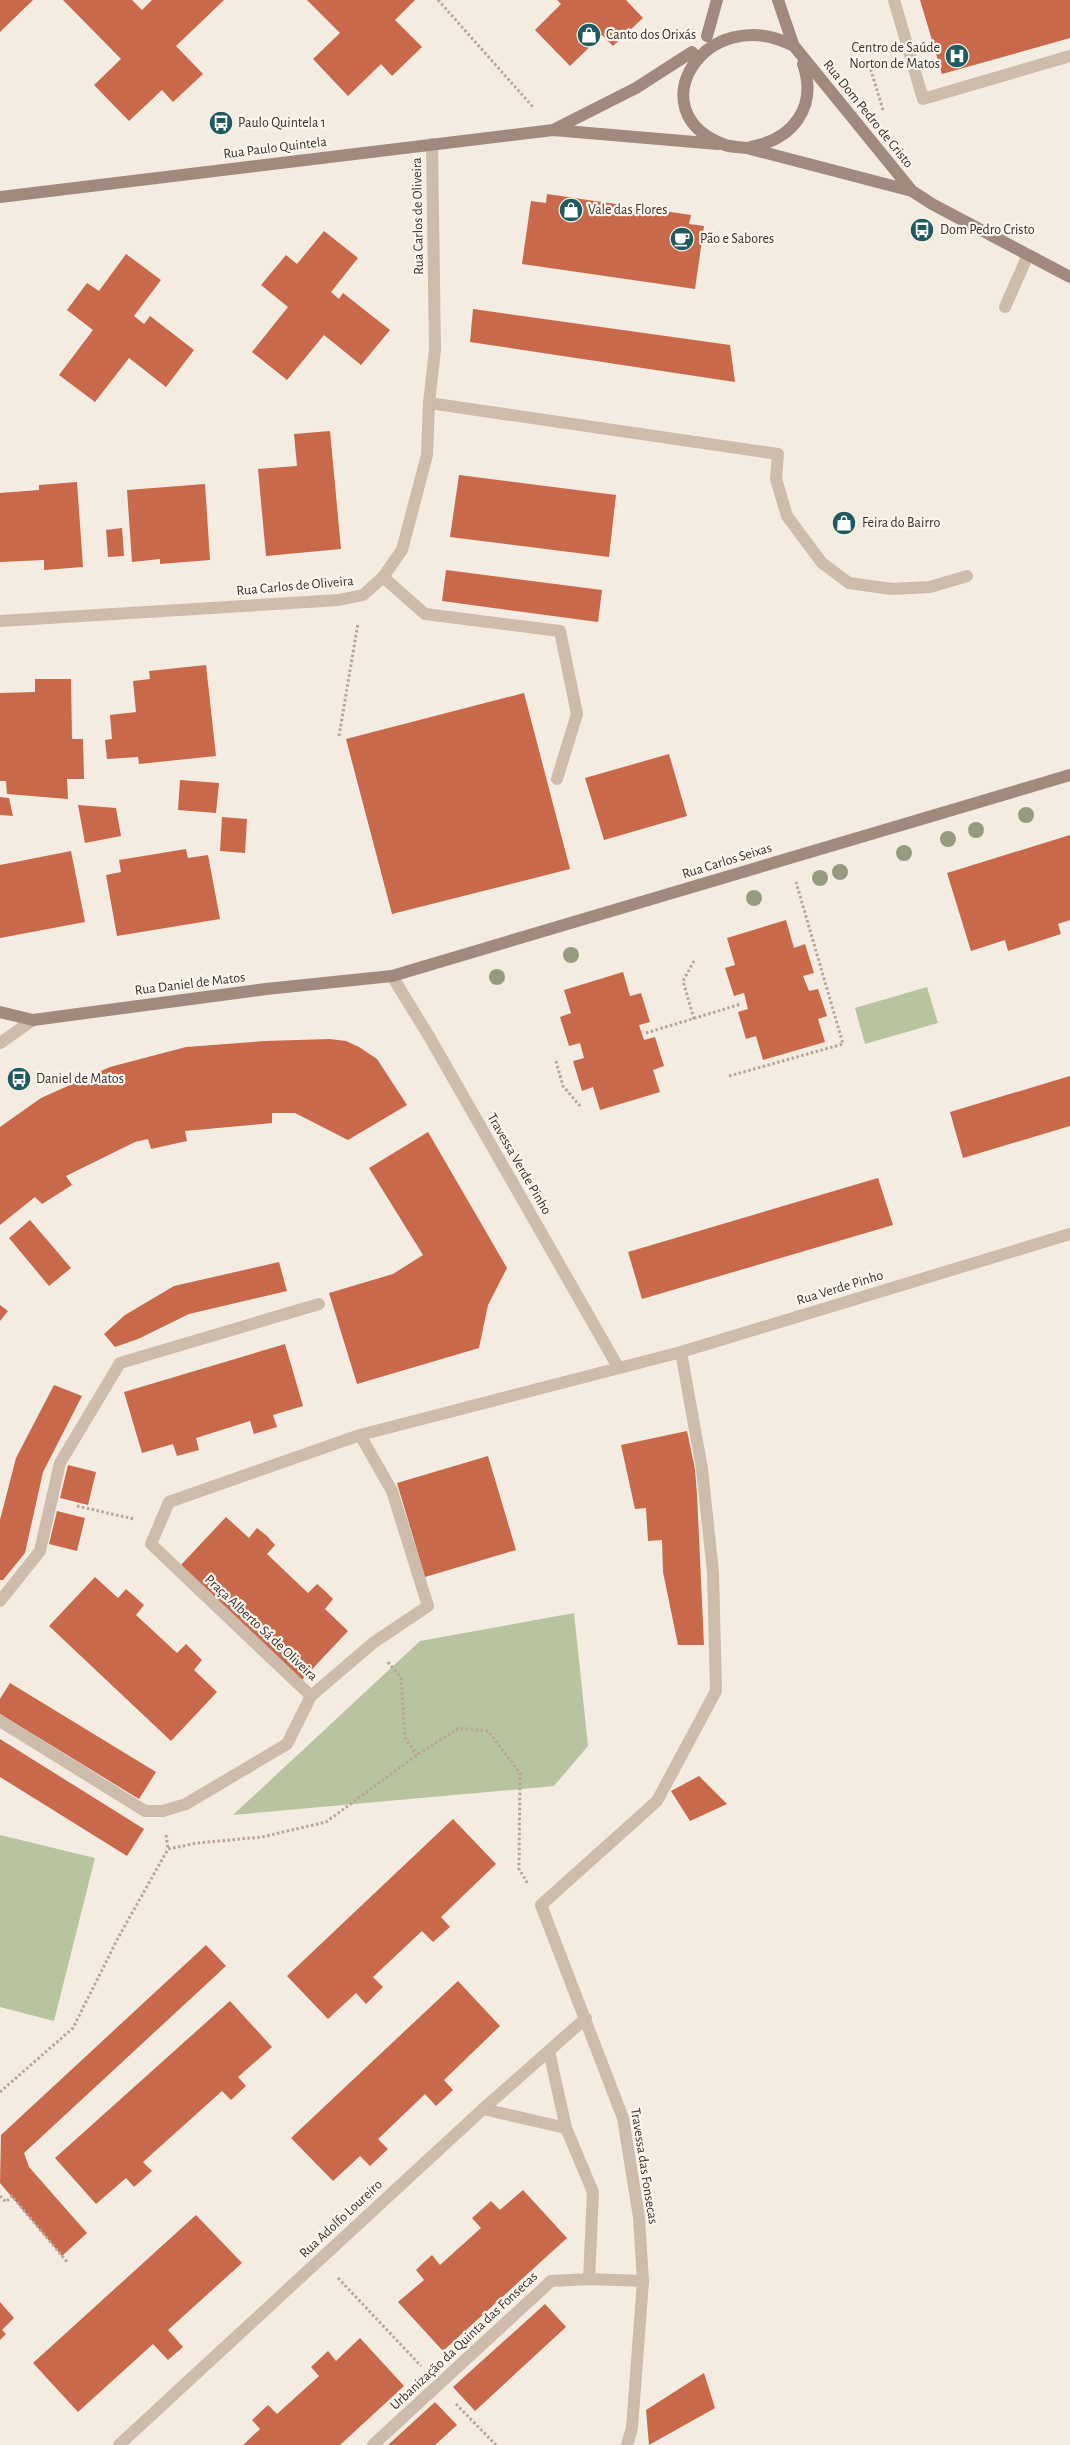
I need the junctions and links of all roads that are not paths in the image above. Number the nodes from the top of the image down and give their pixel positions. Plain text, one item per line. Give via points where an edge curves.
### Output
1 (717, 0) edge
2 (778, 0) edge
3 (894, 0) edge
4 (748, 24) dead end
5 (723, 26) dead end
6 (707, 36) junction
7 (797, 51) junction
8 (692, 52) junction
9 (1070, 56) edge
10 (553, 130) junction
11 (432, 144) junction
12 (726, 145) junction
13 (748, 148) junction
14 (912, 191) junction
15 (0, 197) edge
16 (1028, 256) junction
17 (1070, 277) edge
18 (1005, 307) dead end
19 (429, 403) junction
20 (967, 576) dead end
21 (383, 578) junction
22 (0, 621) edge
23 (1070, 775) edge
24 (557, 779) dead end
25 (392, 976) junction
26 (0, 1012) edge
27 (33, 1020) junction
28 (0, 1043) edge
29 (1070, 1234) edge
30 (319, 1304) dead end
31 (682, 1352) junction
32 (618, 1367) junction
33 (360, 1435) junction
34 (0, 1601) edge
35 (311, 1696) junction
36 (0, 1722) edge
37 (586, 2018) junction
38 (549, 2051) junction
39 (483, 2109) junction
40 (566, 2128) junction
41 (589, 2279) junction
42 (643, 2281) junction
43 (119, 2445) edge
44 (373, 2445) edge
45 (626, 2445) edge

1 - 6 street, Rua Dom Pedro de Cristo
2 - 7 street, Rua Dom Pedro de Cristo
3 - 9 street via 923,99
4 - 7 street, Rua Dom Pedro de Cristo via 780,33
5 - 6 street, Rua Dom Pedro de Cristo
6 - 8 street, Rua Dom Pedro de Cristo
7 - 13 street, Rua Dom Pedro de Cristo via 808,76 807,98 800,118 768,144
7 - 14 street, Rua Dom Pedro de Cristo
8 - 10 street, Rua Paulo Quintela via 636,88
8 - 12 street, Rua Dom Pedro de Cristo via 682,88 686,107 695,123 709,137
10 - 11 street, Rua Paulo Quintela
10 - 12 street, Rua Paulo Quintela
11 - 15 street, Rua Paulo Quintela
11 - 19 street, Rua Carlos de Oliveira via 435,350
12 - 13 street, Rua Dom Pedro de Cristo
13 - 14 street, Rua Dom Pedro de Cristo
14 - 16 street, Rua Dom Pedro de Cristo
16 - 17 street, Rua Dom Pedro de Cristo
16 - 18 street
19 - 20 street via 778,454 776,479 787,516 822,562 849,582 892,590 930,587
19 - 21 street, Rua Carlos de Oliveira via 427,455 415,503 402,550
21 - 22 street, Rua Carlos de Oliveira via 363,595 339,600
21 - 24 street via 425,614 560,631 577,714
23 - 25 street, Rua Carlos Seixas
25 - 27 street, Rua Daniel de Matos
25 - 32 street, Travessa Verde Pinho
26 - 27 street
27 - 28 street, Rua Daniel de Matos
29 - 31 street, Rua Verde Pinho
30 - 34 street via 120,1363 60,1463 40,1551
31 - 32 street, Rua Verde Pinho
31 - 37 street, Travessa das Fonsecas via 702,1469 712,1562 716,1691 657,1801 542,1906
32 - 33 street, Praça Alberto Sá de Oliveira
33 - 35 street, Praça Alberto Sá de Oliveira via 392,1491 428,1606 373,1642
33 - 35 street, Praça Alberto Sá de Oliveira via 170,1502 150,1544
35 - 36 street via 287,1744 186,1804 163,1811 145,1811
37 - 38 street, Rua Adolfo Loureiro
37 - 42 street, Travessa das Fonsecas via 624,2118 639,2217
38 - 39 street, Rua Adolfo Loureiro
38 - 40 street
39 - 40 street
39 - 43 street, Rua Adolfo Loureiro
40 - 41 street via 593,2192
41 - 42 street, Urbanização da Quinta das Fonsecas
41 - 44 street, Urbanização da Quinta das Fonsecas via 551,2280
42 - 45 street, Travessa das Fonsecas via 632,2428

